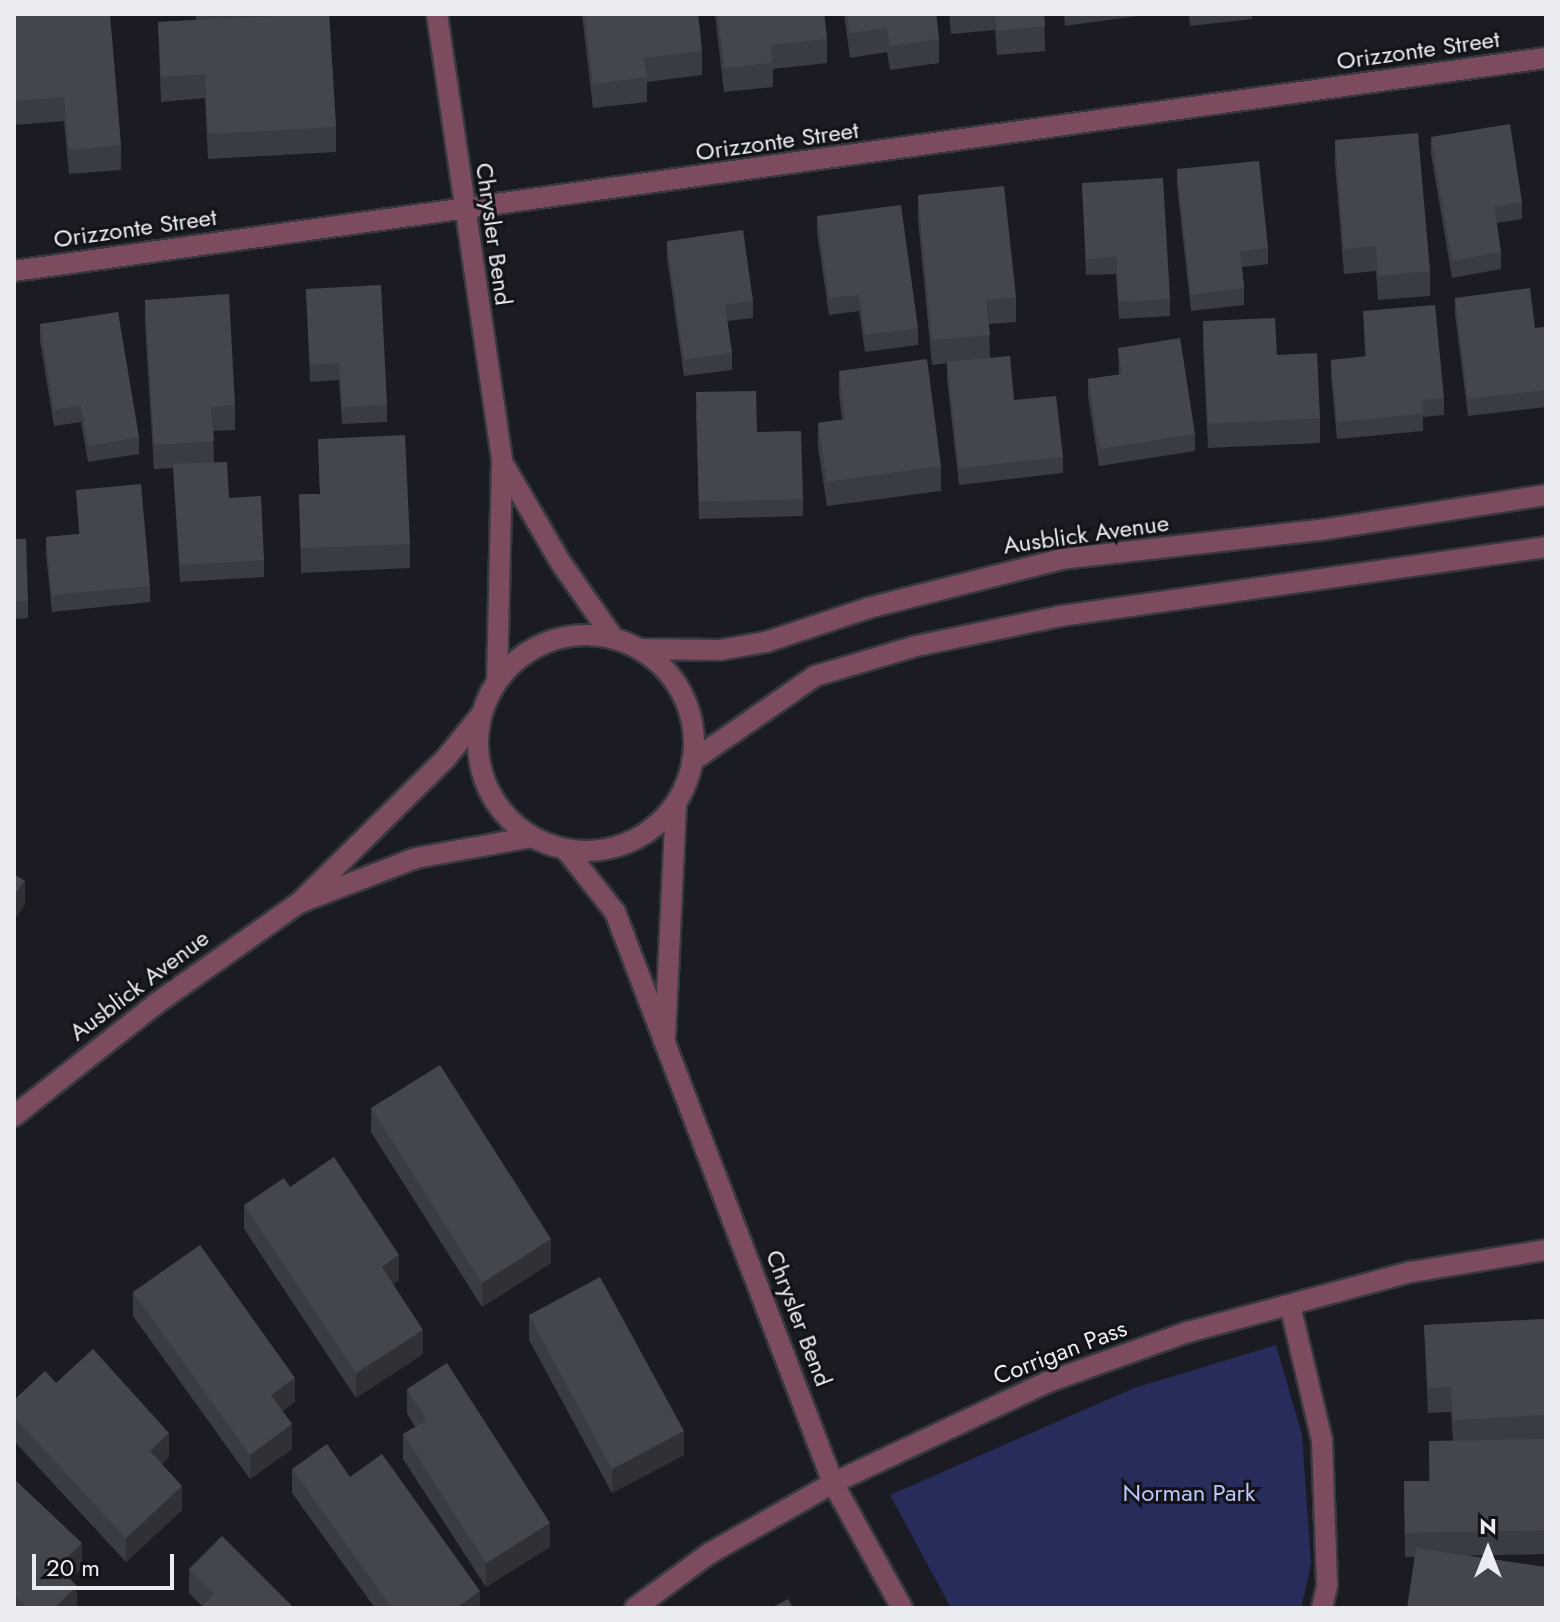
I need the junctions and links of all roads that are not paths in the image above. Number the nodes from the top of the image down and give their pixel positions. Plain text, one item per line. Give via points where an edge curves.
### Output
1 (437, 14) edge
2 (1546, 58) edge
3 (465, 209) junction
4 (14, 271) edge
5 (502, 462) junction
6 (1546, 495) edge
7 (1546, 547) edge
8 (614, 639) junction
9 (641, 649) junction
10 (497, 681) junction
11 (480, 716) junction
12 (692, 761) junction
13 (676, 804) junction
14 (531, 837) junction
15 (566, 850) junction
16 (299, 903) junction
17 (665, 1038) junction
18 (14, 1116) edge
19 (1546, 1250) edge
20 (1290, 1305) junction
21 (833, 1483) junction
22 (635, 1608) edge
23 (902, 1608) edge
24 (1322, 1608) edge

1 - 3 street, Chrysler Bend
2 - 3 street, Orizzonte Street
3 - 4 street, Orizzonte Street
3 - 5 street, Chrysler Bend
5 - 8 street, Chrysler Bend via 561,563
5 - 10 street, Chrysler Bend
6 - 9 street, Ausblick Avenue via 1320,530 1061,559 868,608 766,642 720,650
7 - 12 street via 1061,616 916,646 815,676
8 - 9 street
8 - 10 street via 581,635 548,641 520,657
9 - 12 street via 669,672 687,703 695,737
10 - 11 street
11 - 14 street via 477,744 492,797
11 - 16 street, Ausblick Avenue via 446,758
12 - 13 street
13 - 15 street via 628,843 597,851
13 - 17 street, Chrysler Bend
14 - 15 street
14 - 16 street, Ausblick Avenue via 416,858
15 - 17 street, Chrysler Bend via 615,912 647,1004
16 - 18 street, Ausblick Avenue via 157,1003
17 - 21 street, Chrysler Bend
19 - 20 street, Corrigan Pass via 1411,1272
20 - 21 street, Corrigan Pass via 1188,1332 1048,1382
20 - 24 street via 1322,1440 1327,1586
21 - 22 street, Corrigan Pass via 710,1553
21 - 23 street, Chrysler Bend

